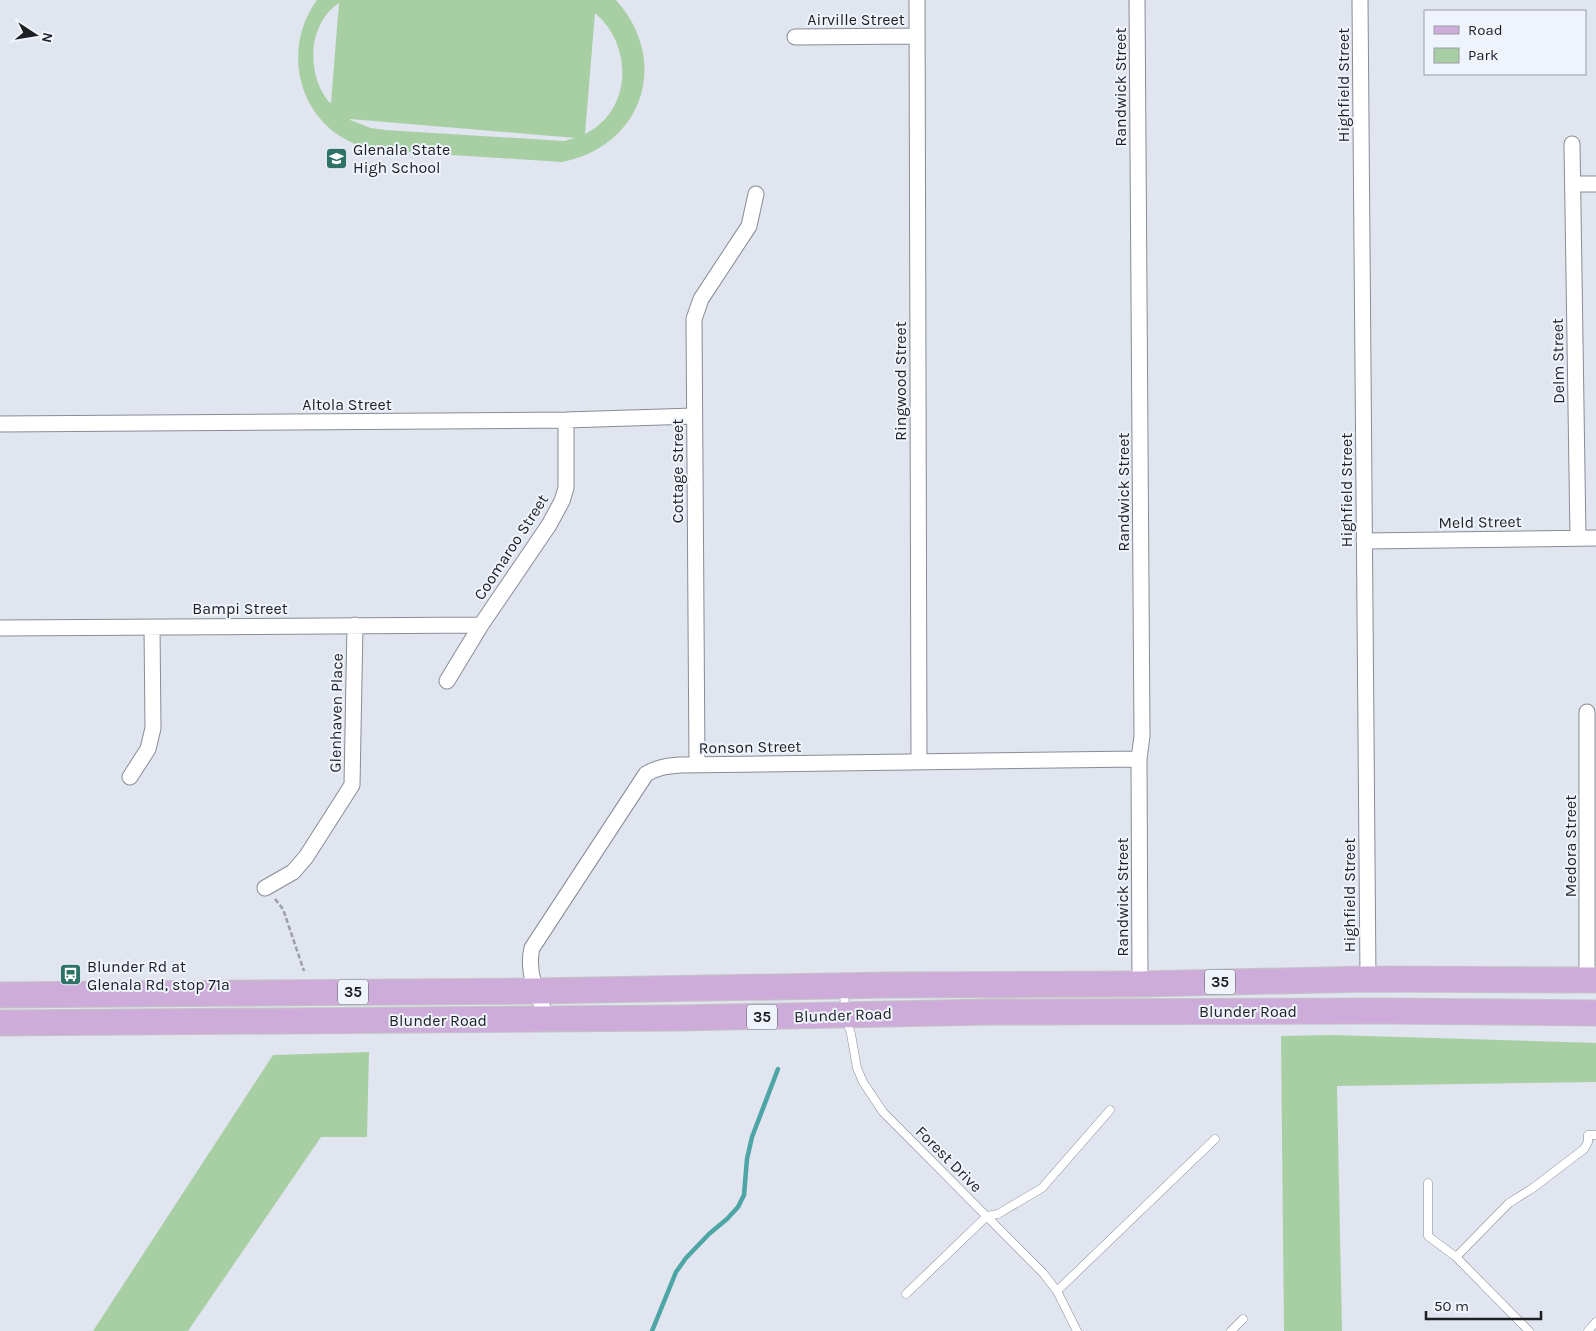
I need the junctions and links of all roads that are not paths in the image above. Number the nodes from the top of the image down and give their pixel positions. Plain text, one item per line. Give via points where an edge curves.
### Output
1 (917, 0) edge
2 (1137, 0) edge
3 (1360, 0) edge
4 (917, 36) junction
5 (795, 37) dead end
6 (1572, 144) dead end
7 (1573, 184) junction
8 (1596, 184) edge
9 (756, 194) dead end
10 (694, 416) junction
11 (566, 420) junction
12 (0, 424) edge
13 (1578, 538) junction
14 (1596, 538) edge
15 (1364, 541) junction
16 (355, 625) junction
17 (480, 625) junction
18 (152, 627) junction
19 (0, 628) edge
20 (447, 681) dead end
21 (1587, 712) dead end
22 (1140, 759) junction
23 (919, 762) junction
24 (697, 765) junction
25 (130, 777) dead end
26 (265, 888) road end
27 (1368, 979) junction
28 (1592, 980) edge
29 (1140, 984) junction
30 (844, 986) junction
31 (536, 990) junction
32 (0, 995) edge
33 (1596, 1013) edge
34 (845, 1015) junction
35 (548, 1019) junction
36 (0, 1023) edge
37 (1110, 1110) dead end
38 (1596, 1135) edge
39 (1215, 1139) dead end
40 (1428, 1183) dead end
41 (987, 1216) junction
42 (1456, 1258) junction
43 (1057, 1291) junction
44 (906, 1294) dead end
45 (1243, 1319) dead end
46 (1596, 1322) edge
47 (1077, 1331) edge
48 (1231, 1331) edge
49 (1528, 1331) edge
50 (1588, 1331) edge

1 - 4 street, Ringwood Street
2 - 22 street, Randwick Street
3 - 15 street, Highfield Street
4 - 5 street, Airville Street
4 - 23 street, Ringwood Street
6 - 7 street, Delm Street
7 - 8 street
7 - 13 street, Delm Street
9 - 10 street, Cottage Street via 749,226 701,299 694,319
10 - 11 street, Altola Street
10 - 24 street, Cottage Street
11 - 12 street, Altola Street
11 - 17 street, Coomaroo Street via 566,488 562,501
13 - 14 street, Meld Street
13 - 15 street, Meld Street
15 - 27 street, Highfield Street
16 - 17 street, Bampi Street
16 - 18 street, Bampi Street
16 - 26 street, Glenhaven Place via 352,785 306,857 292,872
17 - 20 street, Coomaroo Street
18 - 19 street, Bampi Street
18 - 25 street via 153,728 148,749
21 - 28 street, Medora Street
22 - 23 street, Ronson Street
22 - 29 street, Randwick Street
23 - 24 street, Ronson Street
24 - 31 street, Ronson Street via 664,766 646,774 532,948 530,958
27 - 28 main road, Blunder Road / 35
27 - 29 main road, Blunder Road / 35
29 - 30 main road, Blunder Road / 35
30 - 31 main road, Blunder Road / 35
30 - 34 lane, Forest Drive
31 - 32 main road, Blunder Road / 35
31 - 35 street, Ronson Street
33 - 34 main road, Blunder Road / 35 via 1257,1011
34 - 35 main road, Blunder Road / 35
34 - 41 lane, Forest Drive via 857,1068 882,1112
35 - 36 main road, Blunder Road / 35
37 - 41 lane via 1042,1188 998,1214
38 - 42 lane via 1588,1135 1584,1149 1509,1203
39 - 43 lane
40 - 42 lane via 1428,1236
41 - 43 lane, Forest Drive
41 - 44 lane
42 - 49 lane
43 - 47 lane, Forest Drive
45 - 48 lane
46 - 50 lane

